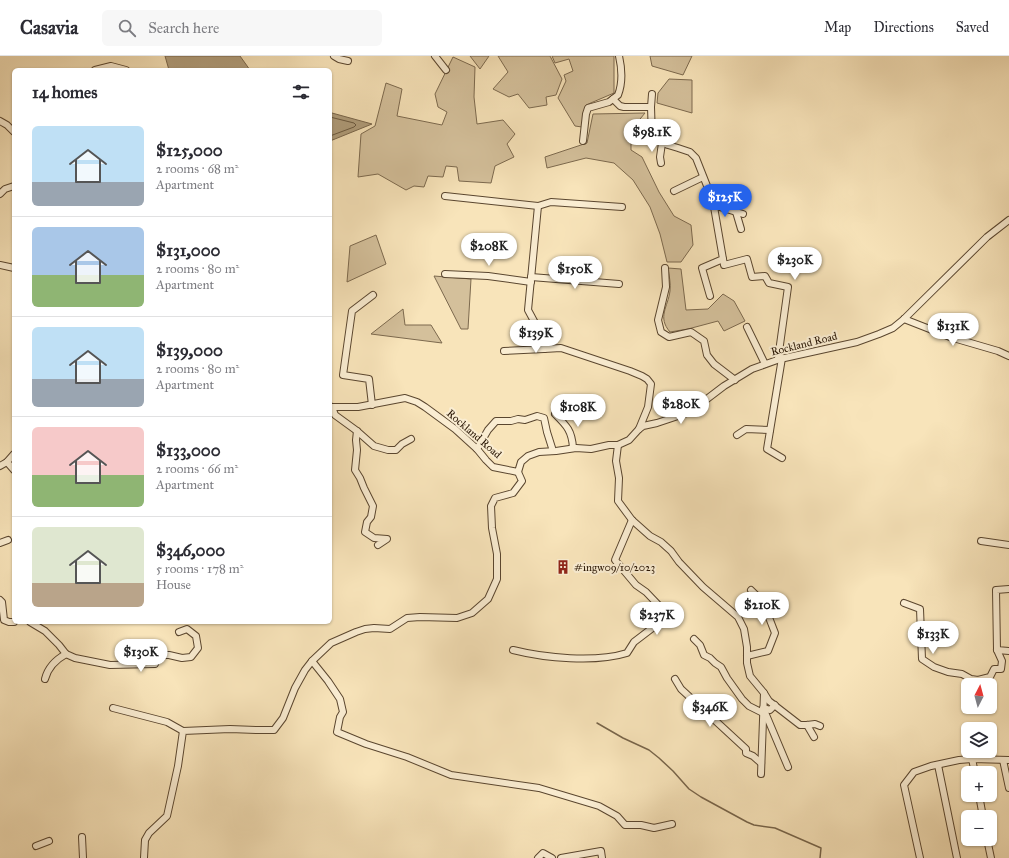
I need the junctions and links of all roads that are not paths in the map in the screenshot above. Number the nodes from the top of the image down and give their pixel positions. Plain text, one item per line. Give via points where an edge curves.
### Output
1 (334, 56) edge
2 (435, 56) edge
3 (619, 56) edge
4 (348, 61) dead end
5 (104, 68) edge
6 (119, 68) edge
7 (446, 70) dead end
8 (652, 94) dead end
9 (614, 99) junction
10 (651, 107) junction
11 (0, 121) edge
12 (12, 130) edge
13 (583, 141) dead end
14 (662, 143) junction
15 (661, 163) dead end
16 (703, 177) junction
17 (12, 187) edge
18 (674, 191) dead end
19 (0, 194) edge
20 (713, 205) junction
21 (538, 206) junction
22 (622, 207) dead end
23 (1009, 220) edge
24 (741, 229) dead end
25 (723, 259) junction
26 (0, 265) edge
27 (12, 268) edge
28 (665, 268) dead end
29 (445, 274) dead end
30 (531, 280) junction
31 (620, 284) dead end
32 (373, 295) dead end
33 (710, 296) dead end
34 (904, 318) junction
35 (747, 327) dead end
36 (544, 349) junction
37 (504, 351) dead end
38 (1009, 356) edge
39 (780, 359) junction
40 (765, 364) junction
41 (735, 380) junction
42 (372, 405) junction
43 (332, 407) edge
44 (560, 407) dead end
45 (332, 410) edge
46 (639, 429) junction
47 (770, 430) junction
48 (357, 431) junction
49 (737, 435) dead end
50 (411, 439) dead end
51 (618, 445) junction
52 (573, 448) junction
53 (477, 449) junction
54 (553, 451) junction
55 (12, 456) edge
56 (782, 458) dead end
57 (7, 462) junction
58 (0, 466) edge
59 (12, 468) edge
60 (518, 472) junction
61 (632, 520) junction
62 (8, 540) dead end
63 (981, 541) dead end
64 (0, 543) edge
65 (378, 545) dead end
66 (1009, 545) edge
67 (1009, 589) edge
68 (750, 590) dead end
69 (0, 600) edge
70 (904, 603) dead end
71 (12, 622) edge
72 (33, 624) edge
73 (179, 632) dead end
74 (694, 639) dead end
75 (513, 650) dead end
76 (997, 650) junction
77 (1009, 651) edge
78 (66, 654) junction
79 (747, 656) junction
80 (312, 662) junction
81 (45, 679) dead end
82 (675, 679) dead end
83 (764, 693) junction
84 (775, 706) junction
85 (113, 708) dead end
86 (763, 711) junction
87 (807, 725) junction
88 (820, 726) dead end
89 (183, 731) junction
90 (814, 737) dead end
91 (972, 759) junction
92 (1006, 760) edge
93 (761, 763) junction
94 (938, 765) junction
95 (974, 766) edge
96 (788, 767) dead end
97 (761, 774) dead end
98 (1009, 788) edge
99 (672, 824) dead end
100 (82, 838) dead end
101 (49, 841) dead end
102 (36, 846) dead end
103 (988, 846) edge
104 (83, 858) edge
105 (144, 858) edge
106 (538, 858) edge
107 (552, 858) edge
108 (561, 858) edge
109 (602, 858) edge
110 (920, 858) edge
111 (957, 858) edge
112 (991, 858) edge

1 - 4 street
2 - 7 street
3 - 9 street via 620,91
5 - 6 street
8 - 10 street
9 - 10 street via 624,107
9 - 13 street via 588,108
10 - 14 street via 652,138
11 - 12 street
14 - 15 street
14 - 16 street via 690,152 696,158
16 - 18 street
16 - 20 street
17 - 19 street
20 - 24 street via 740,213
20 - 25 street
21 - 21 street via 491,201 445,196 461,198
21 - 22 street via 551,202
21 - 30 street
23 - 34 street, Rockland Road via 987,237
25 - 33 street via 702,268
25 - 39 street via 724,265 747,259 752,277 765,276 769,283 788,287
26 - 27 street
28 - 41 street via 666,287 658,320 661,332 669,337 691,332 704,342 707,354 714,364
29 - 30 street
30 - 31 street
30 - 36 street via 528,310
32 - 42 street via 352,311 343,375 369,379
34 - 38 street via 950,337
34 - 39 street, Rockland Road via 893,328 857,342
35 - 40 street
36 - 37 street
36 - 46 street via 561,348 647,379 651,384 648,407
39 - 40 street, Rockland Road
39 - 47 street
40 - 41 street, Rockland Road
41 - 46 street, Rockland Road via 684,414
42 - 43 street, Rockland Road
42 - 53 street, Rockland Road via 405,398 417,402 455,429
44 - 52 street via 555,414 567,426
45 - 48 street via 334,415
46 - 51 street, Rockland Road via 628,440
47 - 49 street via 746,429
47 - 56 street via 767,449
48 - 50 street via 374,446 388,450 396,450
48 - 65 street via 355,470 373,506 365,532 374,538 387,539
51 - 52 street, Rockland Road
51 - 61 street via 618,501
52 - 54 street, Rockland Road
53 - 54 street via 496,421 525,420 537,416 544,418
53 - 60 street, Rockland Road via 493,467
54 - 60 street, Rockland Road via 528,456 521,462
55 - 57 street
57 - 58 street
57 - 59 street
60 - 80 street via 522,481 512,493 495,498 491,506 498,578 488,599 472,613 457,618 407,618 390,629 374,628 356,632 331,644
61 - 75 street via 615,560 636,585 676,621 660,622 634,642 627,653 618,656 578,658 533,655
61 - 79 street via 671,551 703,587 738,617 744,628
62 - 64 street
63 - 66 street
67 - 76 street via 996,590
68 - 79 street via 762,602 775,633 768,651
69 - 71 street via 4,620
70 - 76 street via 920,609 922,659 934,667 971,679 990,677 994,668 1001,668 1002,661
72 - 78 street via 45,631
73 - 78 street via 187,629 196,636 198,648 191,656 182,658 157,655 155,664 110,665
74 - 86 street via 704,655 722,667 742,699 749,706
76 - 77 street
78 - 81 street via 50,666
79 - 83 street via 750,676
80 - 89 street via 305,670 274,730
80 - 99 street via 340,699 343,712 337,732 451,775 539,788 599,806 617,816 624,825 654,828
82 - 93 street via 681,689 746,749 746,753
83 - 84 street
83 - 86 street
84 - 86 street
84 - 87 street via 800,725
85 - 89 street via 152,717
86 - 93 street
86 - 96 street
87 - 88 street
87 - 90 street
89 - 105 street via 167,816 149,833
91 - 92 street
91 - 94 street
91 - 95 street
92 - 98 street
93 - 97 street
94 - 110 street via 914,772 904,785
94 - 111 street
100 - 104 street
101 - 102 street
103 - 112 street
106 - 107 street via 543,853
108 - 109 street via 601,851

